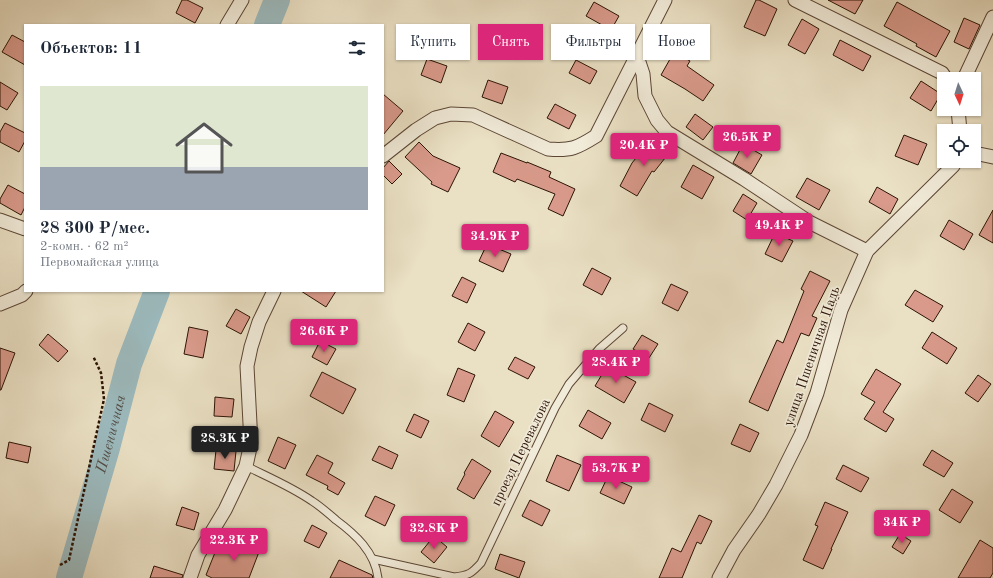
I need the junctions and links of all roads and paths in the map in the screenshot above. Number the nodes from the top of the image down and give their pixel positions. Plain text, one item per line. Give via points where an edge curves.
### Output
1 (242, 0) edge
2 (665, 0) edge
3 (795, 0) edge
4 (993, 17) edge
5 (228, 24) edge
6 (636, 57) junction
7 (940, 72) edge
8 (967, 72) edge
9 (981, 154) edge
10 (384, 155) edge
11 (993, 157) edge
12 (951, 168) edge
13 (0, 220) edge
14 (24, 229) edge
15 (867, 251) junction
16 (25, 292) edge
17 (274, 292) edge
18 (0, 304) edge
19 (623, 328) dead end
20 (93, 356) dead end
21 (246, 466) junction
22 (373, 559) junction
23 (60, 565) dead end
24 (190, 578) edge
25 (378, 578) edge
26 (719, 578) edge

1 - 5 street
2 - 6 street
3 - 7 street
4 - 8 street
6 - 10 street via 596,136 572,149 548,149 473,115 451,114 435,118
6 - 15 street via 643,74 645,96 657,120 668,132 809,222
9 - 11 street
12 - 15 street, улица Пшеничная Падь
13 - 14 street
15 - 26 street, улица Пшеничная Падь via 841,310 817,393 801,436 776,485
16 - 18 street
17 - 21 street via 259,322 247,366 251,443
19 - 22 lane, проезд Перевалова via 599,349 569,384 481,563 474,571 454,577
20 - 23 path via 100,373 104,399 69,560
21 - 22 lane via 312,501 351,532 366,547
21 - 24 street via 225,510 198,555
22 - 25 lane

